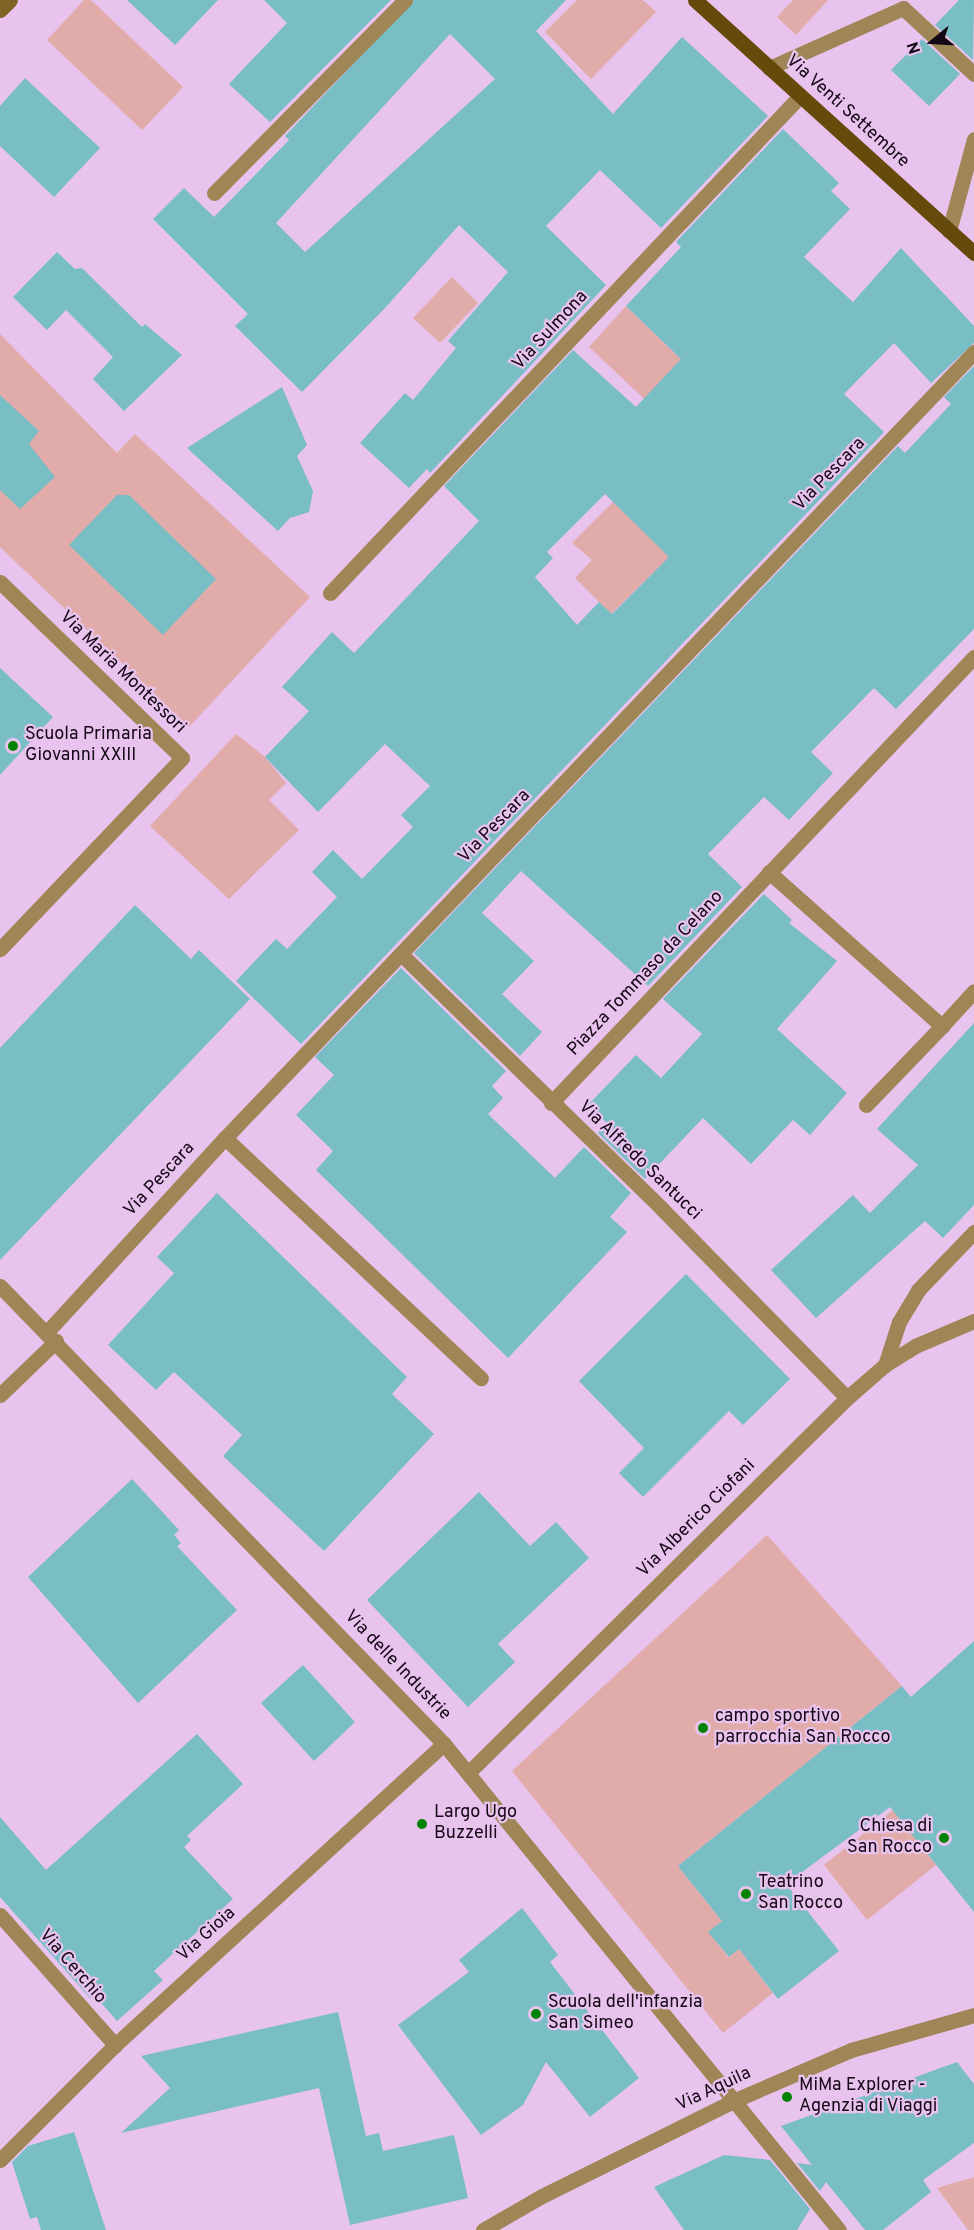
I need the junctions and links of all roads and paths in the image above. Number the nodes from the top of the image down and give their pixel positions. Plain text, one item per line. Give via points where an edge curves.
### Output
1 (10, 0) edge
2 (405, 0) edge
3 (695, 0) edge
4 (0, 10) edge
5 (769, 68) junction
6 (974, 74) edge
7 (800, 96) junction
8 (974, 139) edge
9 (214, 193) dead end
10 (949, 231) junction
11 (974, 253) edge
12 (974, 352) edge
13 (0, 582) edge
14 (330, 593) dead end
15 (974, 657) edge
16 (769, 872) junction
17 (0, 949) edge
18 (401, 954) junction
19 (974, 991) edge
20 (942, 1026) junction
21 (551, 1103) junction
22 (866, 1105) dead end
23 (225, 1138) junction
24 (974, 1232) edge
25 (0, 1286) edge
26 (974, 1321) edge
27 (51, 1336) junction
28 (885, 1365) junction
29 (481, 1378) dead end
30 (0, 1395) edge
31 (847, 1398) junction
32 (444, 1744) junction
33 (468, 1773) junction
34 (0, 1915) edge
35 (974, 2015) edge
36 (115, 2046) junction
37 (733, 2101) junction
38 (0, 2160) edge
39 (483, 2230) edge
40 (839, 2230) edge

1 - 4 main road
2 - 9 street
3 - 5 main road, Via Venti Settembre
5 - 6 street via 903,8
5 - 7 main road, Via Venti Settembre
7 - 10 main road, Via Venti Settembre
7 - 14 street, Via Sulmona
8 - 10 street
10 - 11 main road, Via Venti Settembre
12 - 18 street, Via Pescara
13 - 17 street, Via Maria Montessori via 182,758
15 - 16 street, Piazza Tommaso da Celano
16 - 20 street
16 - 21 street, Piazza Tommaso da Celano
18 - 21 street, Via Alfredo Santucci
18 - 23 street, Via Pescara
19 - 20 street
20 - 22 street
21 - 31 street, Via Alfredo Santucci via 662,1209
23 - 27 street, Via Pescara
23 - 29 street
24 - 28 street via 918,1290 899,1322
25 - 27 street, Via delle Industrie
26 - 28 street, Via Alberico Ciofani via 915,1346
27 - 30 street
27 - 32 street, Via delle Industrie
28 - 31 street, Via Alberico Ciofani
31 - 33 street, Via Alberico Ciofani
32 - 33 street, Via delle Industrie
32 - 36 street, Via Gioia
33 - 37 street, Via delle Industrie
34 - 36 street, Via Cerchio
35 - 37 street, Via Aquila via 851,2050
36 - 38 street, Via Gioia
37 - 39 street, Via Aquila via 542,2196
37 - 40 street, Via delle Industrie

